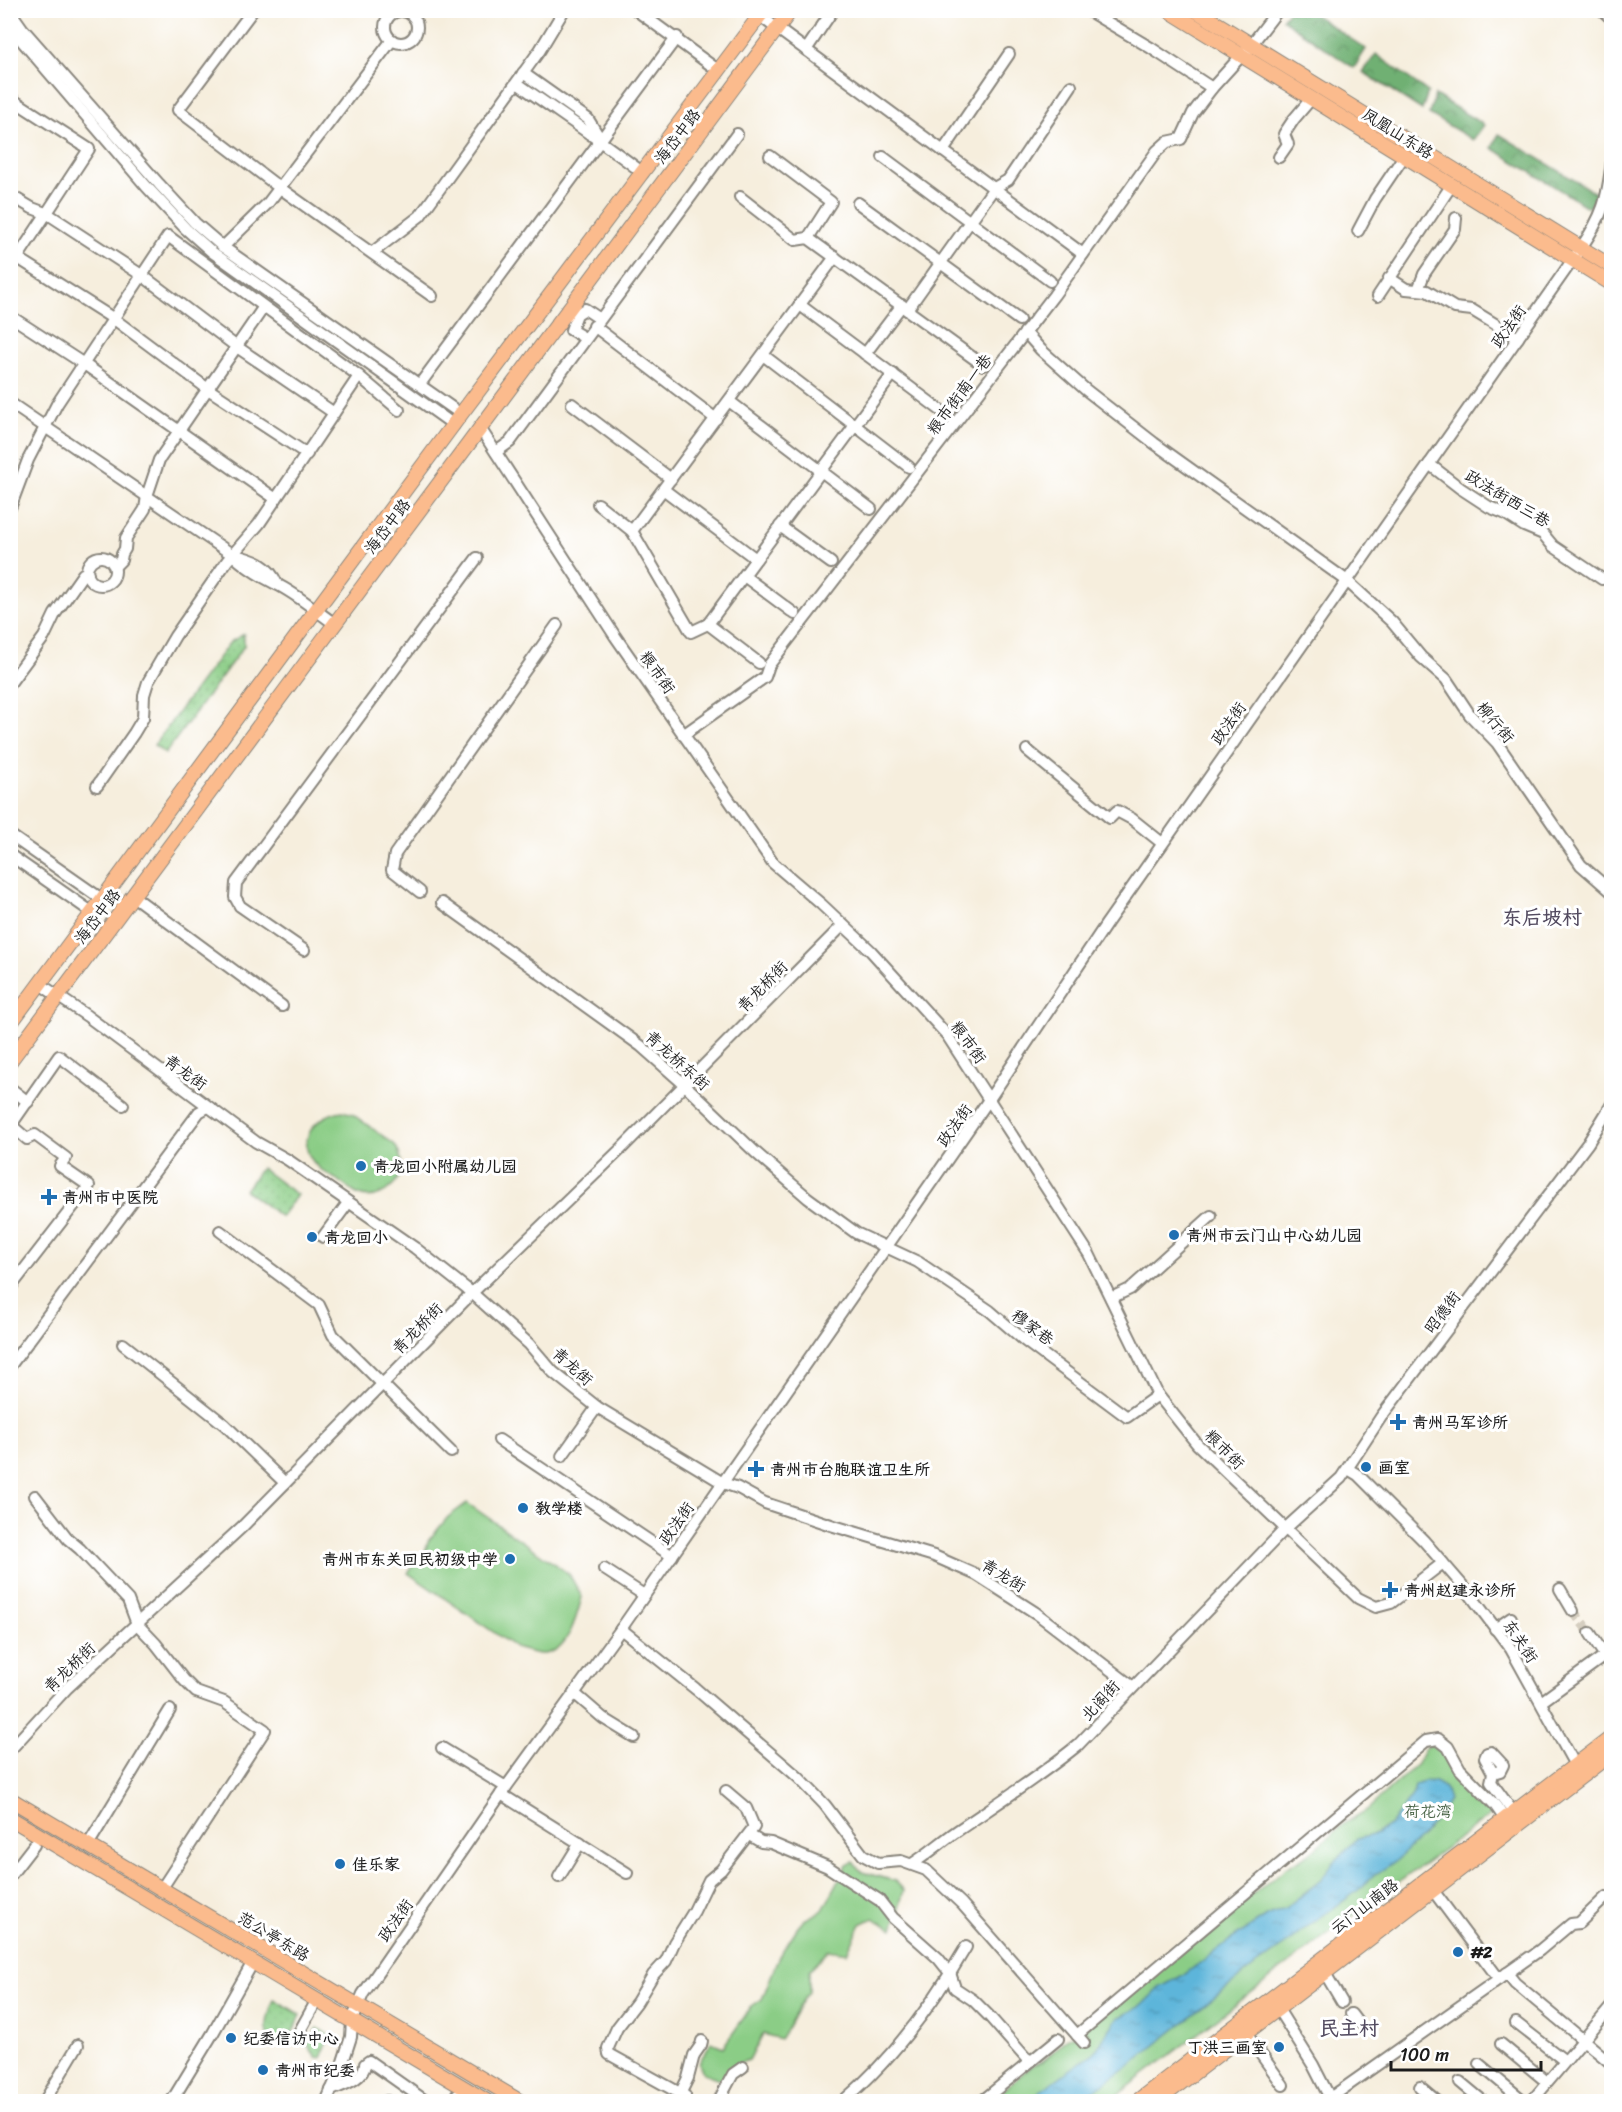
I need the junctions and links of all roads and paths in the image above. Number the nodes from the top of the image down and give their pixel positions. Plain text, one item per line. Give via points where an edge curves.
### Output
1 (253, 10) edge
2 (564, 10) edge
3 (636, 10) edge
4 (791, 10) edge
5 (834, 10) edge
6 (1088, 10) edge
7 (1168, 10) edge
8 (1195, 10) edge
9 (1278, 10) edge
10 (1602, 10) edge
11 (10, 11) edge
12 (401, 11) edge
13 (758, 13) edge
14 (418, 15) edge
15 (1611, 19) edge
16 (10, 27) edge
17 (777, 29) junction
18 (677, 37) dead end
19 (392, 40) junction
20 (1251, 45) junction
21 (806, 50) junction
22 (1009, 54) dead end
23 (1241, 56) junction
24 (719, 71) junction
25 (524, 73) junction
26 (517, 83) junction
27 (1071, 86) dead end
28 (1212, 88) junction
29 (10, 98) edge
30 (1311, 99) junction
31 (737, 134) dead end
32 (600, 140) junction
33 (943, 151) junction
34 (770, 156) dead end
35 (1404, 156) junction
36 (883, 157) dead end
37 (1279, 157) dead end
38 (1611, 161) edge
39 (643, 173) junction
40 (1451, 186) junction
41 (280, 188) junction
42 (994, 188) junction
43 (10, 195) edge
44 (740, 197) dead end
45 (858, 203) dead end
46 (48, 214) junction
47 (1456, 218) dead end
48 (969, 222) junction
49 (1358, 231) dead end
50 (808, 238) junction
51 (223, 247) junction
52 (1581, 248) junction
53 (373, 252) junction
54 (1083, 254) junction
55 (14, 255) edge
56 (835, 257) junction
57 (1571, 259) junction
58 (940, 264) junction
59 (1611, 267) edge
60 (10, 269) edge
61 (142, 276) junction
62 (1389, 278) junction
63 (1050, 281) dead end
64 (1611, 284) edge
65 (1418, 290) junction
66 (432, 296) dead end
67 (1378, 296) dead end
68 (800, 306) junction
69 (263, 308) junction
70 (904, 308) junction
71 (574, 311) junction
72 (10, 316) edge
73 (114, 319) junction
74 (1019, 320) dead end
75 (597, 323) junction
76 (1024, 332) junction
77 (585, 338) junction
78 (1518, 338) junction
79 (237, 347) junction
80 (865, 354) junction
81 (763, 356) junction
82 (84, 364) junction
83 (983, 365) dead end
84 (893, 374) junction
85 (359, 376) junction
86 (420, 384) junction
87 (208, 388) junction
88 (729, 401) junction
89 (10, 403) edge
90 (572, 404) dead end
91 (399, 410) dead end
92 (334, 413) junction
93 (947, 415) dead end
94 (458, 419) junction
95 (716, 419) junction
96 (45, 425) junction
97 (854, 425) junction
98 (480, 429) junction
99 (179, 431) junction
100 (496, 452) junction
101 (307, 454) junction
102 (1429, 464) junction
103 (909, 467) dead end
104 (820, 471) junction
105 (671, 479) junction
106 (667, 492) dead end
107 (147, 496) junction
108 (276, 499) junction
109 (598, 504) dead end
110 (10, 508) edge
111 (871, 509) dead end
112 (780, 526) junction
113 (633, 531) junction
114 (233, 555) junction
115 (477, 558) dead end
116 (756, 559) junction
117 (831, 563) dead end
118 (115, 566) junction
119 (88, 573) junction
120 (744, 576) junction
121 (1602, 579) dead end
122 (1346, 580) junction
123 (316, 611) junction
124 (795, 614) dead end
125 (335, 624) junction
126 (708, 624) junction
127 (557, 625) dead end
128 (759, 663) dead end
129 (10, 683) edge
130 (683, 735) junction
131 (1027, 750) dead end
132 (97, 786) dead end
133 (10, 835) edge
134 (1162, 843) junction
135 (10, 855) edge
136 (420, 892) dead end
137 (1611, 892) edge
138 (133, 896) junction
139 (103, 900) junction
140 (442, 903) dead end
141 (93, 913) junction
142 (843, 925) junction
143 (304, 950) dead end
144 (40, 984) junction
145 (58, 996) junction
146 (282, 1006) dead end
147 (10, 1024) edge
148 (10, 1061) edge
149 (685, 1085) junction
150 (10, 1088) edge
151 (990, 1098) junction
152 (28, 1101) junction
153 (1611, 1104) edge
154 (123, 1105) dead end
155 (208, 1107) junction
156 (348, 1203) junction
157 (1210, 1216) dead end
158 (220, 1231) dead end
159 (323, 1238) dead end
160 (886, 1247) junction
161 (10, 1288) edge
162 (472, 1293) junction
163 (1111, 1298) junction
164 (123, 1344) dead end
165 (10, 1366) edge
166 (383, 1384) junction
167 (1158, 1395) junction
168 (597, 1407) junction
169 (499, 1440) dead end
170 (451, 1452) dead end
171 (562, 1456) dead end
172 (1348, 1469) junction
173 (285, 1483) junction
174 (723, 1483) junction
175 (35, 1496) dead end
176 (1286, 1528) junction
177 (672, 1556) junction
178 (1443, 1563) junction
179 (604, 1569) dead end
180 (1560, 1589) dead end
181 (644, 1595) junction
182 (1573, 1611) tunnel mouth
183 (1510, 1618) dead end
184 (136, 1624) junction
185 (621, 1629) junction
186 (1496, 1629) junction
187 (1590, 1633) tunnel mouth
188 (1608, 1656) edge
189 (1133, 1687) junction
190 (574, 1693) junction
191 (1541, 1702) junction
192 (170, 1710) dead end
193 (634, 1737) dead end
194 (1611, 1737) edge
195 (442, 1748) dead end
196 (10, 1750) edge
197 (1611, 1753) edge
198 (1575, 1766) junction
199 (1493, 1773) dead end
200 (504, 1791) junction
201 (726, 1791) dead end
202 (10, 1799) edge
203 (1509, 1815) junction
204 (10, 1818) edge
205 (749, 1835) junction
206 (580, 1843) junction
207 (34, 1845) dead end
208 (88, 1845) junction
209 (912, 1864) junction
210 (627, 1873) dead end
211 (10, 1876) edge
212 (559, 1877) dead end
213 (162, 1888) junction
214 (1432, 1889) junction
215 (1606, 1897) dead end
216 (966, 1947) dead end
217 (253, 1962) junction
218 (950, 1973) junction
219 (1325, 1973) junction
220 (1503, 1976) junction
221 (317, 2000) junction
222 (1342, 2002) dead end
223 (357, 2005) junction
224 (1611, 2006) edge
225 (1278, 2009) junction
226 (352, 2020) junction
227 (1516, 2023) dead end
228 (1245, 2032) junction
229 (297, 2036) dead end
230 (1058, 2039) dead end
231 (1582, 2040) junction
232 (702, 2041) dead end
233 (1501, 2044) dead end
234 (78, 2045) dead end
235 (1031, 2061) dead end
236 (1564, 2061) junction
237 (1479, 2064) dead end
238 (1611, 2064) edge
239 (743, 2067) dead end
240 (1460, 2082) dead end
241 (1547, 2082) junction
242 (1283, 2085) dead end
243 (1420, 2087) dead end
244 (331, 2090) junction
245 (686, 2098) edge
246 (1331, 2100) edge
247 (44, 2102) edge
248 (171, 2102) edge
249 (326, 2102) edge
250 (427, 2102) edge
251 (488, 2102) edge
252 (521, 2102) edge
253 (718, 2102) edge
254 (842, 2102) edge
255 (981, 2102) edge
256 (1136, 2102) edge
257 (1156, 2102) edge
258 (1438, 2102) edge
259 (1484, 2102) edge
260 (1525, 2102) edge
261 (1531, 2102) edge

1 - 41 street via 178,110
2 - 25 street
3 - 24 street
4 - 17 main road, 海岱中路
5 - 21 street
6 - 28 street
7 - 23 main road, 凤凰山东路
8 - 20 main road, 凤凰山东路
9 - 20 street, 粮市街南一巷
10 - 15 street
11 - 51 street via 125,146 195,223
12 - 14 street
12 - 19 street via 386,22 386,32
13 - 17 street
13 - 24 main road, 海岱中路
14 - 19 street via 412,39 402,43
16 - 94 street via 146,186 212,252
17 - 21 street
17 - 71 main road, 海岱中路
18 - 32 street
19 - 41 street
20 - 23 street, 粮市街南一巷
20 - 52 main road, 凤凰山东路
21 - 33 street
22 - 33 street
23 - 28 street, 粮市街南一巷
23 - 30 main road, 凤凰山东路
24 - 39 main road, 海岱中路
25 - 26 street
25 - 32 street via 588,119
26 - 32 street
26 - 53 street via 420,216
27 - 42 street via 1008,180
28 - 54 street, 粮市街南一巷 via 1193,113 1181,140 1167,142 1157,151
29 - 46 street via 89,149
30 - 35 main road, 凤凰山东路
30 - 37 street via 1284,134 1287,144
31 - 75 street
32 - 39 street
32 - 86 street
33 - 42 street
34 - 50 street via 831,202
35 - 40 main road, 凤凰山东路
35 - 49 street
36 - 48 street
38 - 52 street, 政法街 via 1608,195 1597,224
39 - 94 main road, 海岱中路
40 - 57 main road, 凤凰山东路
40 - 62 street
41 - 51 street
41 - 53 street
42 - 48 street
42 - 54 street
43 - 46 street
44 - 50 street via 795,240
45 - 58 street
46 - 55 street
46 - 61 street
47 - 65 street via 1455,229 1424,274
48 - 58 street
48 - 63 street
50 - 56 street
51 - 86 street
52 - 57 street, 政法街
52 - 59 main road, 凤凰山东路
53 - 66 street
54 - 76 street, 粮市街南一巷
55 - 60 street
55 - 73 street
56 - 68 street
56 - 70 street
57 - 64 main road, 凤凰山东路
57 - 78 street, 政法街
58 - 70 street
58 - 74 street
61 - 69 street via 168,237
61 - 73 street
61 - 79 street
62 - 65 street via 1406,289
62 - 67 street
65 - 78 street via 1455,308 1472,310
68 - 80 street
68 - 81 street
69 - 79 street
69 - 85 street
70 - 80 street
70 - 83 street
71 - 75 street via 585,309
71 - 77 street via 572,330
71 - 98 main road, 海岱中路
72 - 82 street
73 - 82 street
73 - 87 street
75 - 77 street
75 - 95 street
76 - 122 street, 柳行街 via 1086,390 1154,443
76 - 130 street, 粮市街南一巷 via 769,665 765,677
77 - 100 street via 510,442
78 - 102 street, 政法街
79 - 87 street
79 - 92 street
80 - 84 street
81 - 88 street
81 - 97 street
82 - 96 street
82 - 99 street
84 - 93 street
84 - 97 street
85 - 91 street
85 - 92 street
86 - 94 street
87 - 99 street
87 - 101 street
88 - 95 street
88 - 104 street
89 - 96 street
90 - 105 street
92 - 101 street
94 - 123 main road, 海岱中路
95 - 105 street
96 - 107 street
96 - 110 street
97 - 103 street
97 - 104 street
98 - 100 street, 粮市街
98 - 125 main road, 海岱中路
99 - 107 street via 159,460
99 - 108 street
100 - 130 street, 粮市街
101 - 108 street
102 - 121 street, 政法街西三巷 via 1490,507 1543,534 1553,546
102 - 122 street, 政法街
104 - 111 street
104 - 112 street
105 - 113 street
106 - 116 street
107 - 114 street
107 - 118 street via 145,509 126,538 121,560
108 - 114 street
109 - 113 street
112 - 116 street
112 - 117 street
113 - 126 street via 691,632
114 - 123 street via 263,566 277,584
114 - 132 street via 157,665 144,695 142,718
115 - 143 street via 236,883 235,897 240,906
116 - 120 street
118 - 119 street via 110,559 98,557 88,565
118 - 119 street via 115,575 105,584 92,581
119 - 129 street via 78,581
120 - 124 street
120 - 126 street
122 - 134 street, 政法街
122 - 137 street, 柳行街 via 1446,679 1470,715 1497,743 1581,865
123 - 125 street
123 - 139 main road, 海岱中路
125 - 138 main road, 海岱中路
126 - 128 street
127 - 136 street via 395,854 392,870
130 - 142 street, 粮市街 via 773,863
131 - 134 street via 1110,818 1117,811
133 - 139 street
134 - 151 street, 政法街
135 - 141 street
138 - 145 main road, 海岱中路
138 - 146 street
139 - 141 main road, 海岱中路
140 - 149 street, 青龙桥东街 via 608,1021
141 - 144 main road, 海岱中路
142 - 149 street, 青龙桥街
142 - 151 street, 粮市街 via 947,1035
144 - 145 street, 青龙街
144 - 147 main road, 海岱中路
145 - 148 main road, 海岱中路
145 - 155 street, 青龙街
149 - 160 street, 青龙桥东街 via 808,1198 856,1233
149 - 162 street, 青龙桥街
150 - 152 street
151 - 160 street, 政法街
151 - 163 street, 粮市街 via 1089,1254
152 - 154 street via 59,1056
152 - 161 street via 11,1125 27,1139 35,1135 66,1158 60,1166 89,1186
153 - 172 street, 昭德街 via 1588,1143 1381,1417
155 - 156 street, 青龙街
155 - 165 street via 199,1112
156 - 159 street
156 - 162 street, 青龙街
157 - 163 street via 1130,1289
158 - 166 street via 319,1305 333,1335
160 - 167 street, 穆家巷 via 918,1262 990,1311 1127,1417
160 - 174 street, 政法街
162 - 166 street, 青龙桥街
162 - 168 street, 青龙街 via 529,1344 553,1372
163 - 167 street, 粮市街
164 - 173 street via 225,1425
166 - 170 street
166 - 173 street, 青龙桥街
167 - 176 street, 粮市街 via 1197,1444
168 - 171 street
168 - 174 street, 青龙街
169 - 177 street
172 - 176 street, 昭德街
172 - 178 street, 东关街 via 1359,1475
173 - 184 street, 青龙桥街
174 - 177 street, 政法街
174 - 189 street, 青龙街 via 765,1503 934,1556 977,1575 1036,1613
175 - 184 street via 68,1539 128,1600
176 - 178 street, 粮市街 via 1358,1598 1376,1607 1392,1603
176 - 189 street, 北阁街
177 - 181 street, 政法街
178 - 186 street, 东关街
179 - 181 street
180 - 182 street
181 - 185 street, 政法街
183 - 186 street
184 - 196 street, 青龙桥街
184 - 213 street via 196,1692 224,1702 265,1730
185 - 190 street, 政法街
185 - 209 street via 798,1777 863,1855 878,1863
186 - 191 street, 东关街
187 - 188 street
188 - 191 street
189 - 209 street, 北阁街 via 1094,1730 1051,1767
190 - 193 street via 603,1718
190 - 200 street, 政法街
191 - 198 street, 东关街
192 - 208 street
194 - 198 main road, 云门山南路
195 - 200 street
197 - 214 main road, 云门山南路
198 - 203 main road, 云门山南路
199 - 203 street via 1491,1782
200 - 206 street
200 - 223 street, 政法街
201 - 205 street via 751,1817 754,1827
202 - 208 main road, 范公亭东路
203 - 209 street via 1460,1769 1448,1747 1437,1738 1426,1741 1080,2039 962,1904 926,1870
203 - 256 main road, 云门山南路
204 - 217 main road, 范公亭东路
205 - 218 street via 828,1867 872,1895
205 - 245 street via 709,1880 666,1961 617,2028 608,2048 609,2054
206 - 210 street
206 - 212 street
207 - 211 street
208 - 213 main road, 范公亭东路
213 - 223 main road, 范公亭东路
214 - 219 main road, 云门山南路
214 - 220 street
215 - 220 street via 1579,1923 1571,1924
216 - 218 street
217 - 221 main road, 范公亭东路
217 - 248 street
218 - 235 street via 956,1988 973,2000
218 - 254 street via 875,2072
219 - 222 street
219 - 225 main road, 云门山南路
220 - 231 street
220 - 246 street
221 - 226 main road, 范公亭东路
221 - 229 street
223 - 226 street, 政法街
223 - 252 main road, 范公亭东路
224 - 231 street
225 - 228 main road, 云门山南路
225 - 246 street
226 - 244 street, 政法街 via 348,2048
226 - 251 main road, 范公亭东路
227 - 236 street
228 - 242 street
228 - 257 main road, 云门山南路
230 - 255 street
231 - 236 street
231 - 238 street
232 - 245 street via 694,2055
233 - 241 street
234 - 247 street
236 - 241 street
237 - 260 street
239 - 253 street via 733,2074
240 - 259 street
241 - 261 street
243 - 258 street
244 - 249 street, 政法街
244 - 250 street via 361,2075 369,2061

